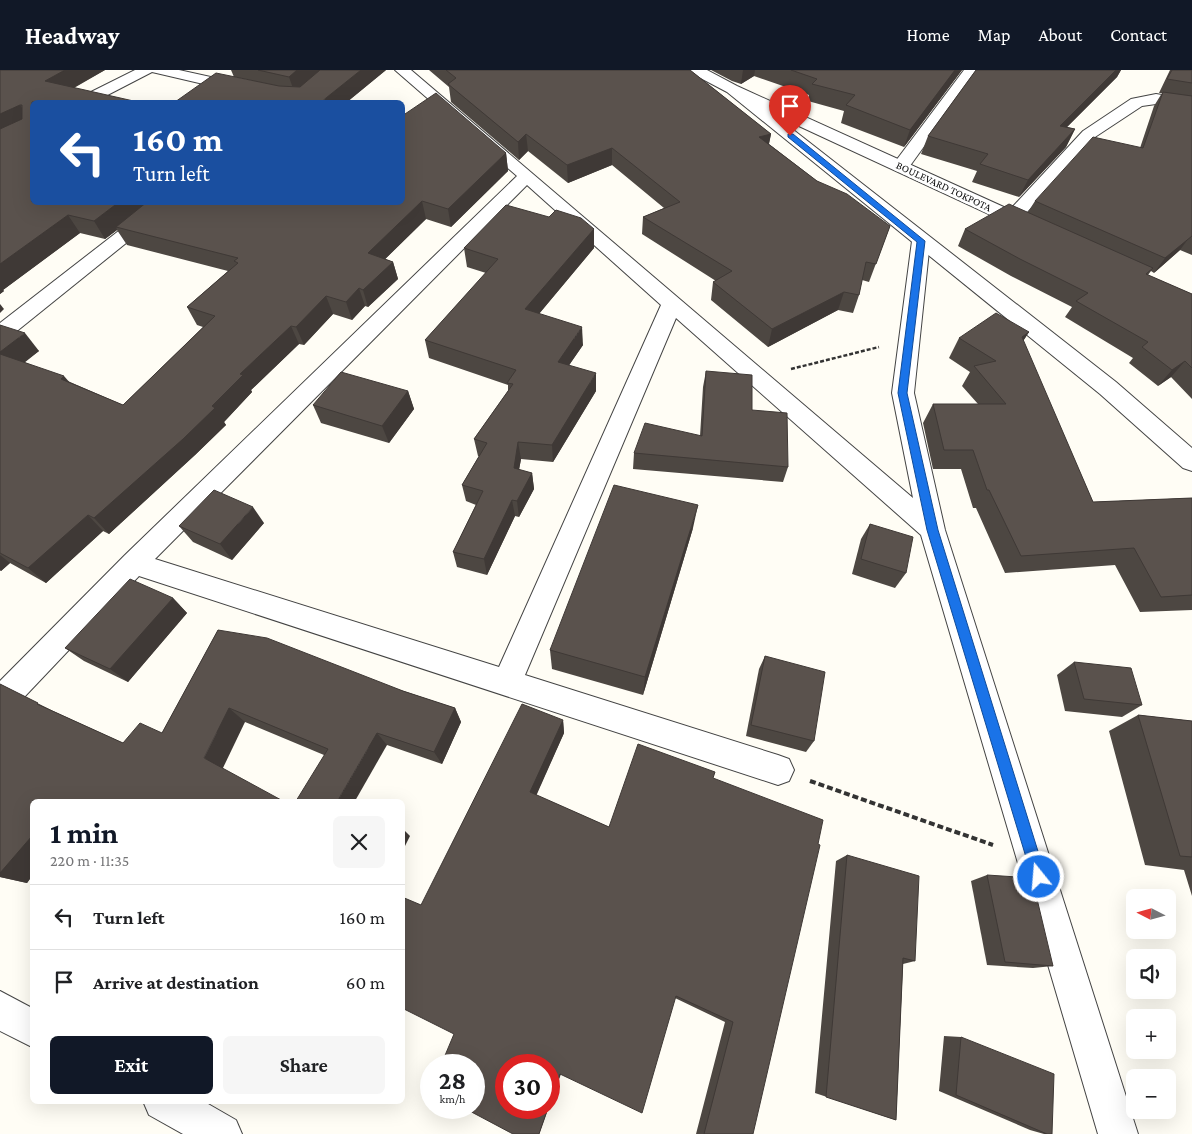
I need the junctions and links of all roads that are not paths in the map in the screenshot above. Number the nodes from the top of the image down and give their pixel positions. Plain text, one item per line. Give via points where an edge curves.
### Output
1 (146, 70) edge
2 (158, 70) edge
3 (402, 70) edge
4 (696, 70) edge
5 (972, 70) edge
6 (732, 89) junction
7 (252, 90) edge
8 (87, 100) edge
9 (1192, 105) edge
10 (901, 166) junction
11 (527, 176) junction
12 (164, 205) edge
13 (1012, 218) junction
14 (1048, 234) edge
15 (921, 241) junction
16 (672, 304) junction
17 (0, 334) edge
18 (1192, 462) edge
19 (932, 530) junction
20 (134, 563) junction
21 (507, 683) junction
22 (0, 701) edge
23 (778, 770) road end
24 (0, 1010) edge
25 (30, 1027) edge
26 (168, 1104) edge
27 (222, 1134) edge
28 (1118, 1134) edge

1 - 8 street
2 - 7 street
3 - 11 street
4 - 6 street, BOULEVARD TOKPOTA
5 - 10 street
6 - 10 street, BOULEVARD TOKPOTA
6 - 15 street
9 - 13 street via 1156,99 1136,102 1089,134
10 - 13 street, BOULEVARD TOKPOTA
11 - 16 street
11 - 20 street
12 - 17 street
13 - 14 street, BOULEVARD TOKPOTA
15 - 18 street via 1108,388
15 - 19 street via 902,393
16 - 19 street
16 - 21 street
19 - 28 street
20 - 21 street
20 - 22 street
21 - 23 street
24 - 25 street
26 - 27 street

